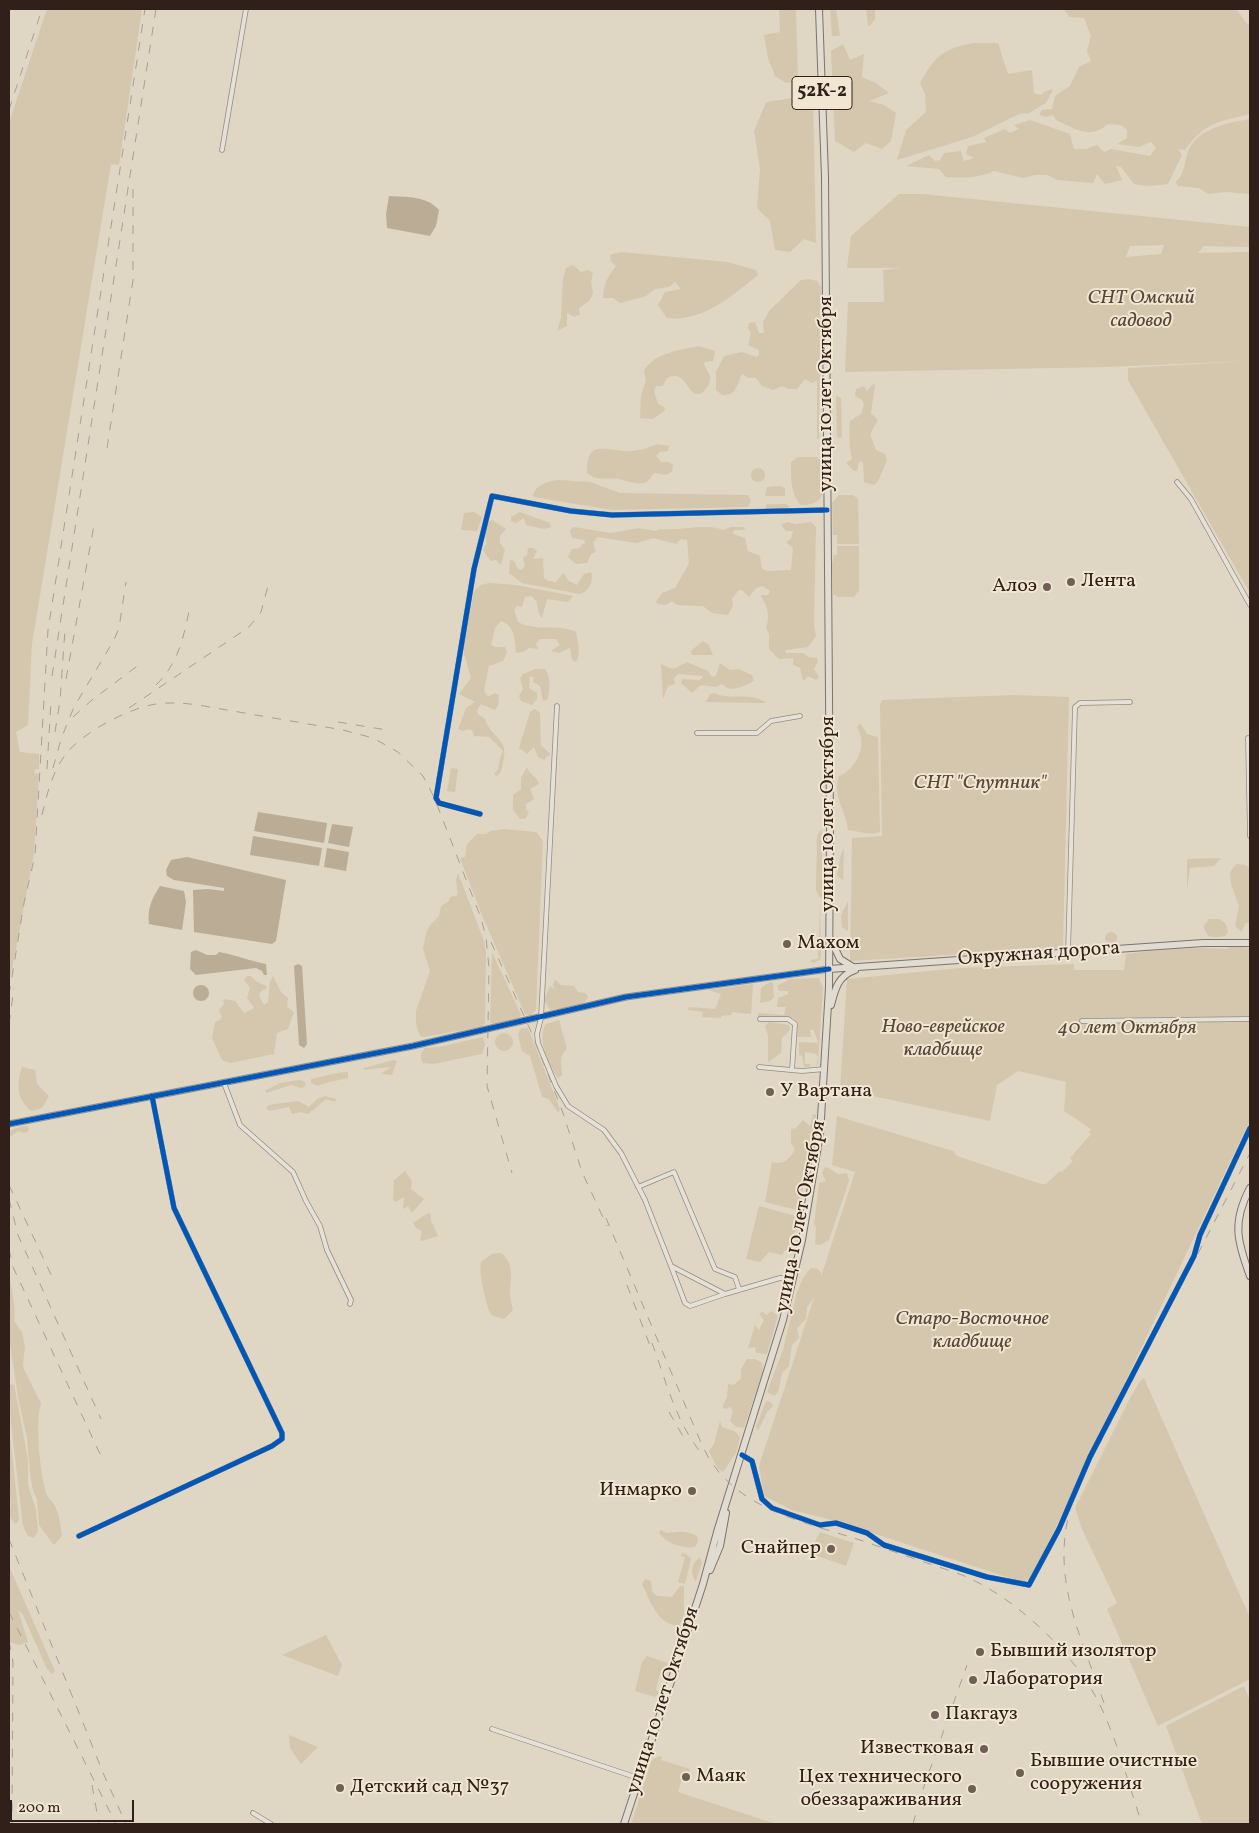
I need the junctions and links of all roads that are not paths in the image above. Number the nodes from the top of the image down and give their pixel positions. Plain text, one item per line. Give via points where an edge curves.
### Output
1 (246, 9) edge
2 (819, 9) edge
3 (222, 150) dead end
4 (1177, 482) dead end
5 (827, 510) junction
6 (1250, 605) edge
7 (1130, 702) dead end
8 (557, 706) dead end
9 (800, 716) dead end
10 (697, 733) dead end
11 (1248, 738) dead end
12 (480, 814) dead end
13 (1250, 836) edge
14 (828, 932) junction
15 (1250, 943) edge
16 (1068, 952) junction
17 (829, 969) junction
18 (858, 969) junction
19 (828, 1014) junction
20 (541, 1018) junction
21 (760, 1019) dead end
22 (1250, 1019) edge
23 (1082, 1021) dead end
24 (759, 1067) dead end
25 (825, 1068) junction
26 (792, 1070) junction
27 (224, 1083) junction
28 (152, 1096) junction
29 (9, 1124) edge
30 (1250, 1128) edge
31 (638, 1186) junction
32 (1250, 1188) edge
33 (671, 1266) junction
34 (1250, 1276) edge
35 (794, 1277) junction
36 (739, 1289) junction
37 (725, 1294) junction
38 (350, 1304) dead end
39 (742, 1455) junction
40 (79, 1536) dead end
41 (492, 1729) dead end
42 (638, 1778) junction
43 (253, 1813) dead end
44 (271, 1824) edge
45 (624, 1824) edge

1 - 3 street
2 - 5 main road, улица 10 лет Октября / 52К-2 via 825,178
4 - 6 street via 1191,499
5 - 12 street via 612,515 570,511 492,496 474,569 436,798 440,803
5 - 14 main road, улица 10 лет Октября
7 - 16 street via 1080,703 1075,707
8 - 20 street
9 - 10 street via 770,720 757,733
11 - 13 street
14 - 17 main road, улица 10 лет Октября
14 - 18 main road via 840,959
15 - 16 main road, Окружная дорога
16 - 18 main road, Окружная дорога
17 - 18 main road, Окружная дорога
17 - 19 main road, улица 10 лет Октября
17 - 20 street via 661,990
18 - 19 main road via 845,974 839,981
19 - 25 main road, улица 10 лет Октября
20 - 27 street
20 - 31 street via 536,1034 556,1086 568,1106 596,1123 612,1139
21 - 26 street via 788,1019 795,1024
22 - 23 street
24 - 26 street
25 - 26 street
25 - 35 main road, улица 10 лет Октября via 816,1163
27 - 28 street
27 - 38 street via 240,1126 292,1172 320,1226
28 - 29 street
28 - 40 street via 174,1208 282,1439
30 - 39 street via 1200,1235 1194,1256 1086,1465 1059,1529 1029,1585 987,1578 884,1545 867,1532 836,1523 820,1525 772,1508 762,1499 752,1461
31 - 33 street
31 - 36 street via 674,1172 715,1269 735,1277
32 - 34 main road via 1237,1224
33 - 37 street
33 - 37 street via 685,1303 690,1306
35 - 36 street
35 - 39 main road, улица 10 лет Октября via 772,1362
36 - 37 street
39 - 42 main road, улица 10 лет Октября via 728,1499 720,1546 705,1577
41 - 42 street
42 - 45 main road, улица 10 лет Октября
43 - 44 street

